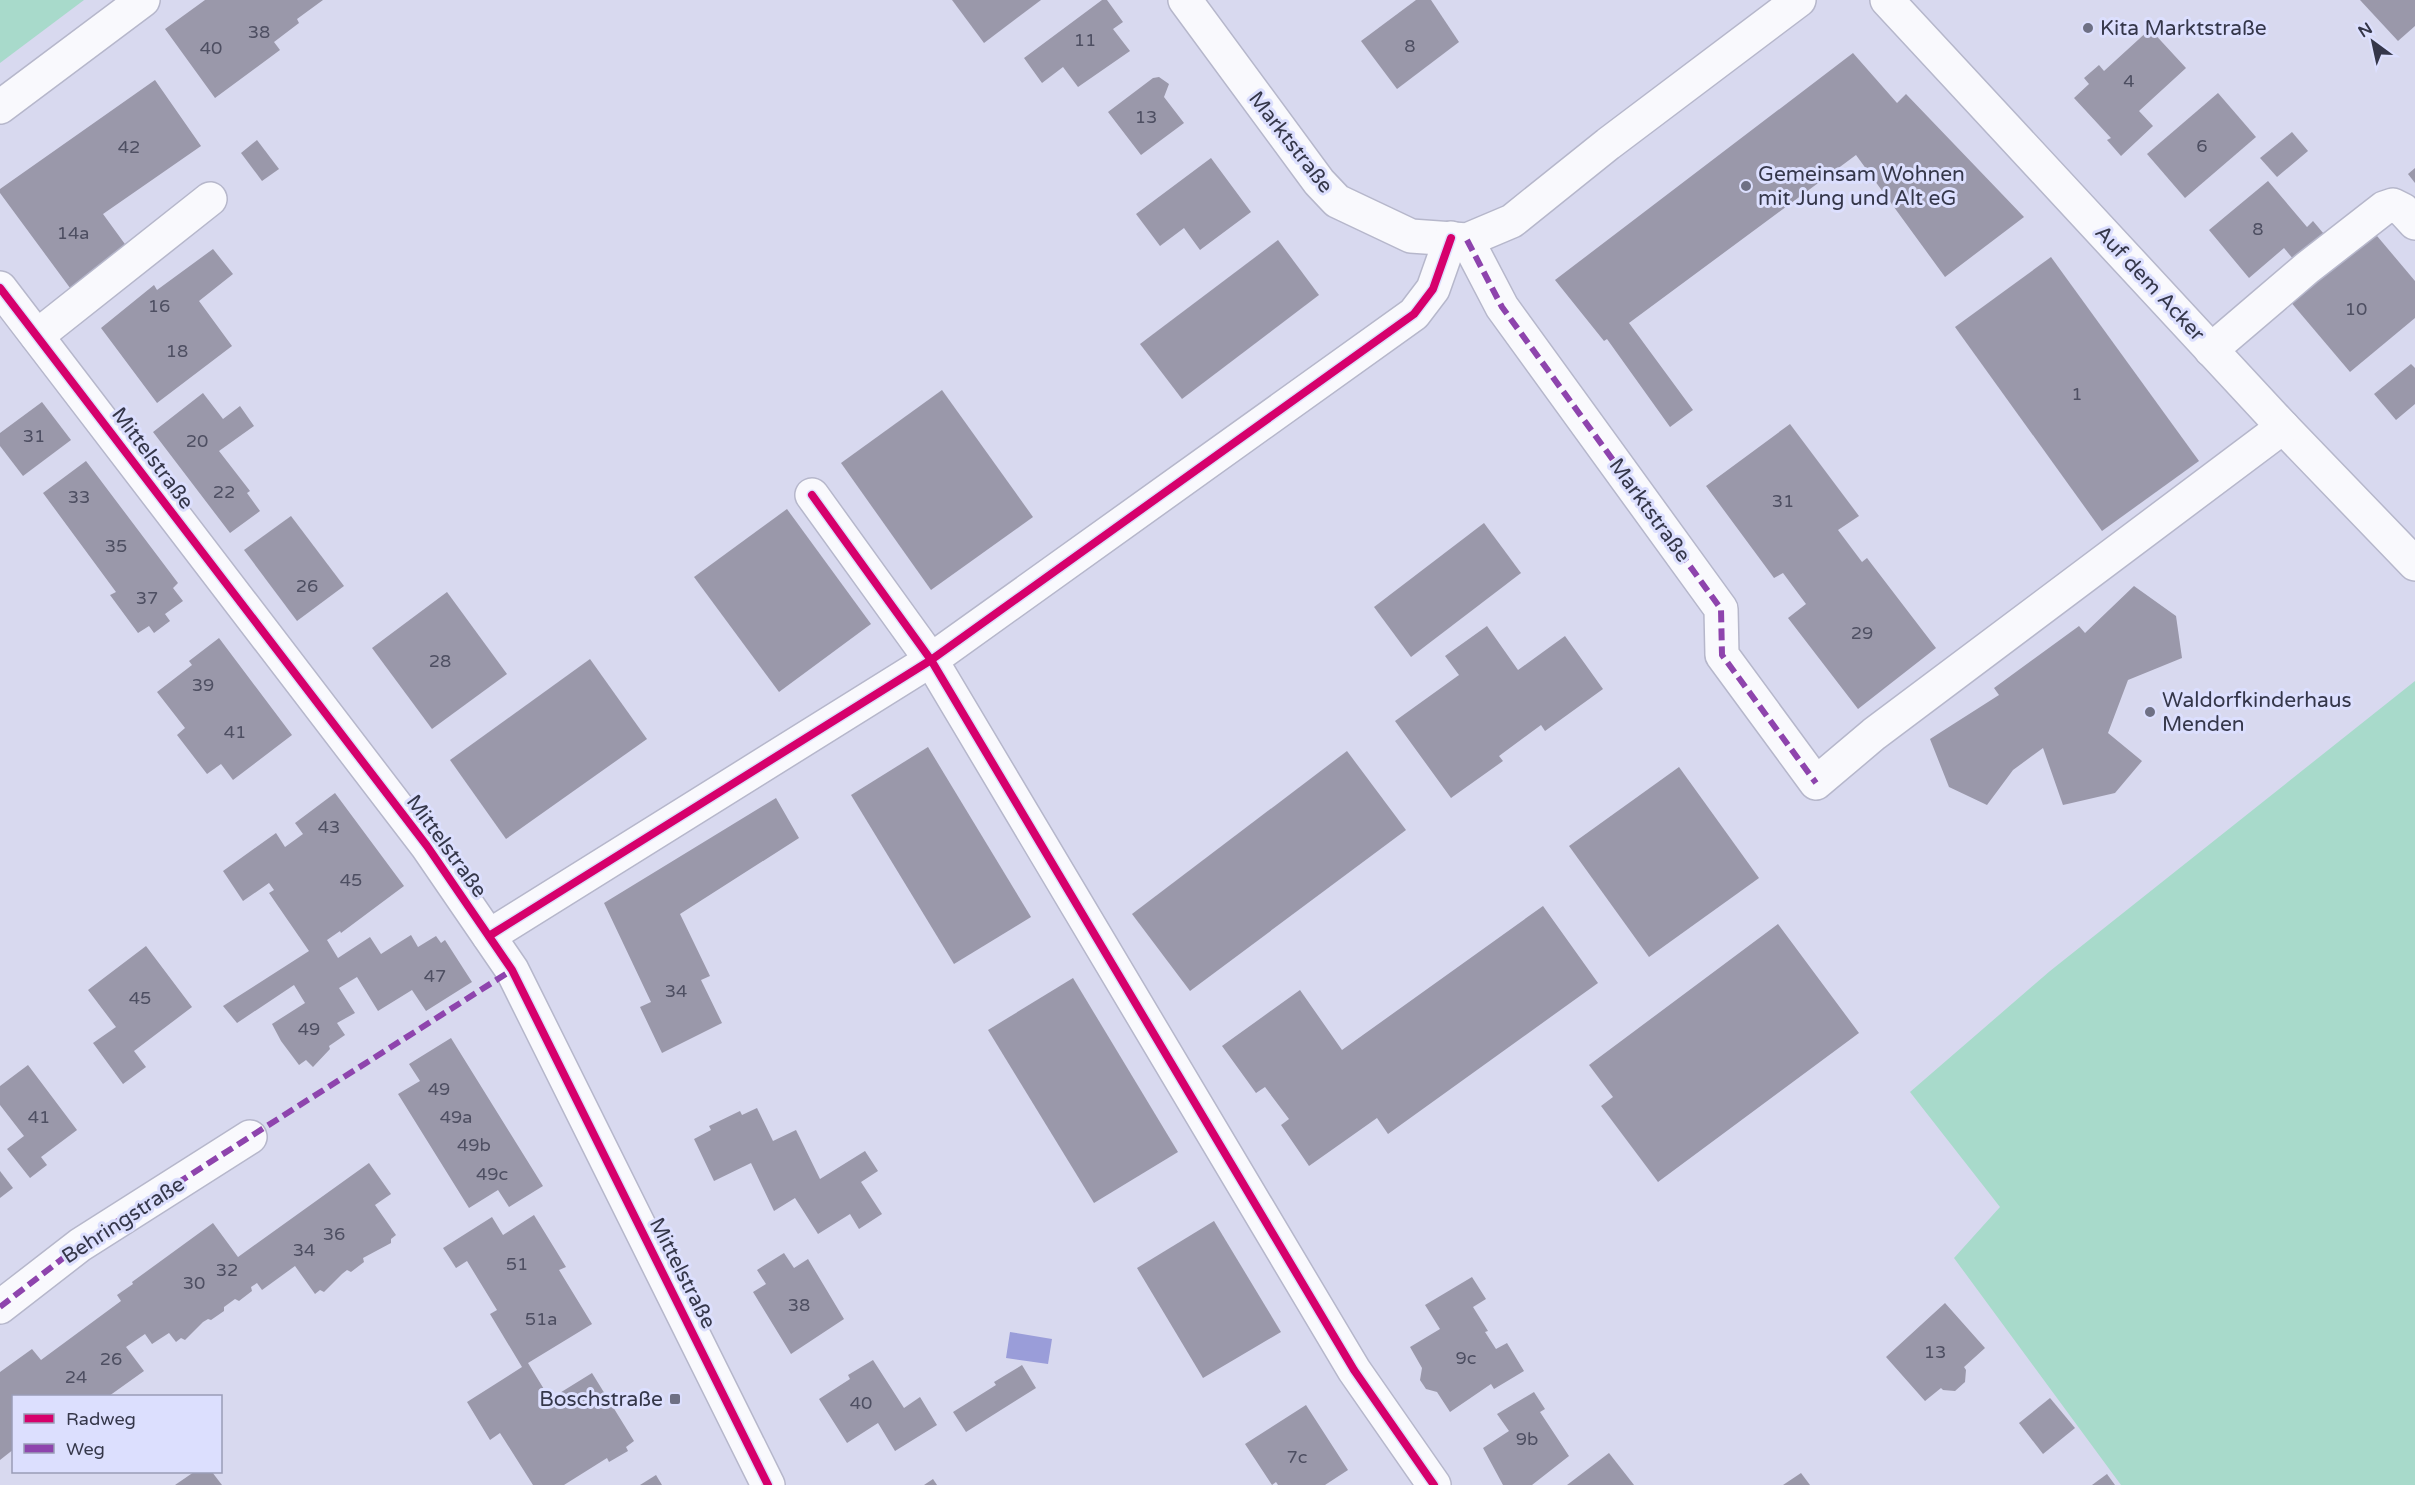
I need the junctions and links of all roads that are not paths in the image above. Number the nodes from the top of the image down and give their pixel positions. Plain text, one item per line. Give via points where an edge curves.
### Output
1 (143, 0) edge
2 (1185, 0) edge
3 (1799, 0) edge
4 (1887, 0) edge
5 (0, 107) edge
6 (210, 199) dead end
7 (2415, 224) edge
8 (1459, 239) junction
9 (0, 288) edge
10 (37, 336) junction
11 (2211, 350) junction
12 (2283, 427) junction
13 (812, 495) dead end
14 (2415, 564) edge
15 (931, 660) junction
16 (489, 936) junction
17 (250, 1137) dead end
18 (0, 1307) edge
19 (768, 1485) edge
20 (1434, 1485) edge

1 - 5 street
2 - 8 street, Marktstraße via 1337,201 1412,236
3 - 8 street, Marktstraße via 1512,220
4 - 11 street, Auf dem Acker
6 - 10 street
7 - 11 street via 2403,210 2393,205 2384,208
8 - 12 street, Marktstraße via 1502,307 1721,609 1722,655 1816,783 1874,734
8 - 15 street via 1414,314
9 - 10 street, Mittelstraße
10 - 16 street, Mittelstraße via 427,846
11 - 12 street, Auf dem Acker
12 - 14 street, Auf dem Acker
13 - 15 street
15 - 16 street
15 - 20 street via 1354,1370
16 - 19 street, Mittelstraße via 517,981
17 - 18 street, Behringstraße via 80,1245

